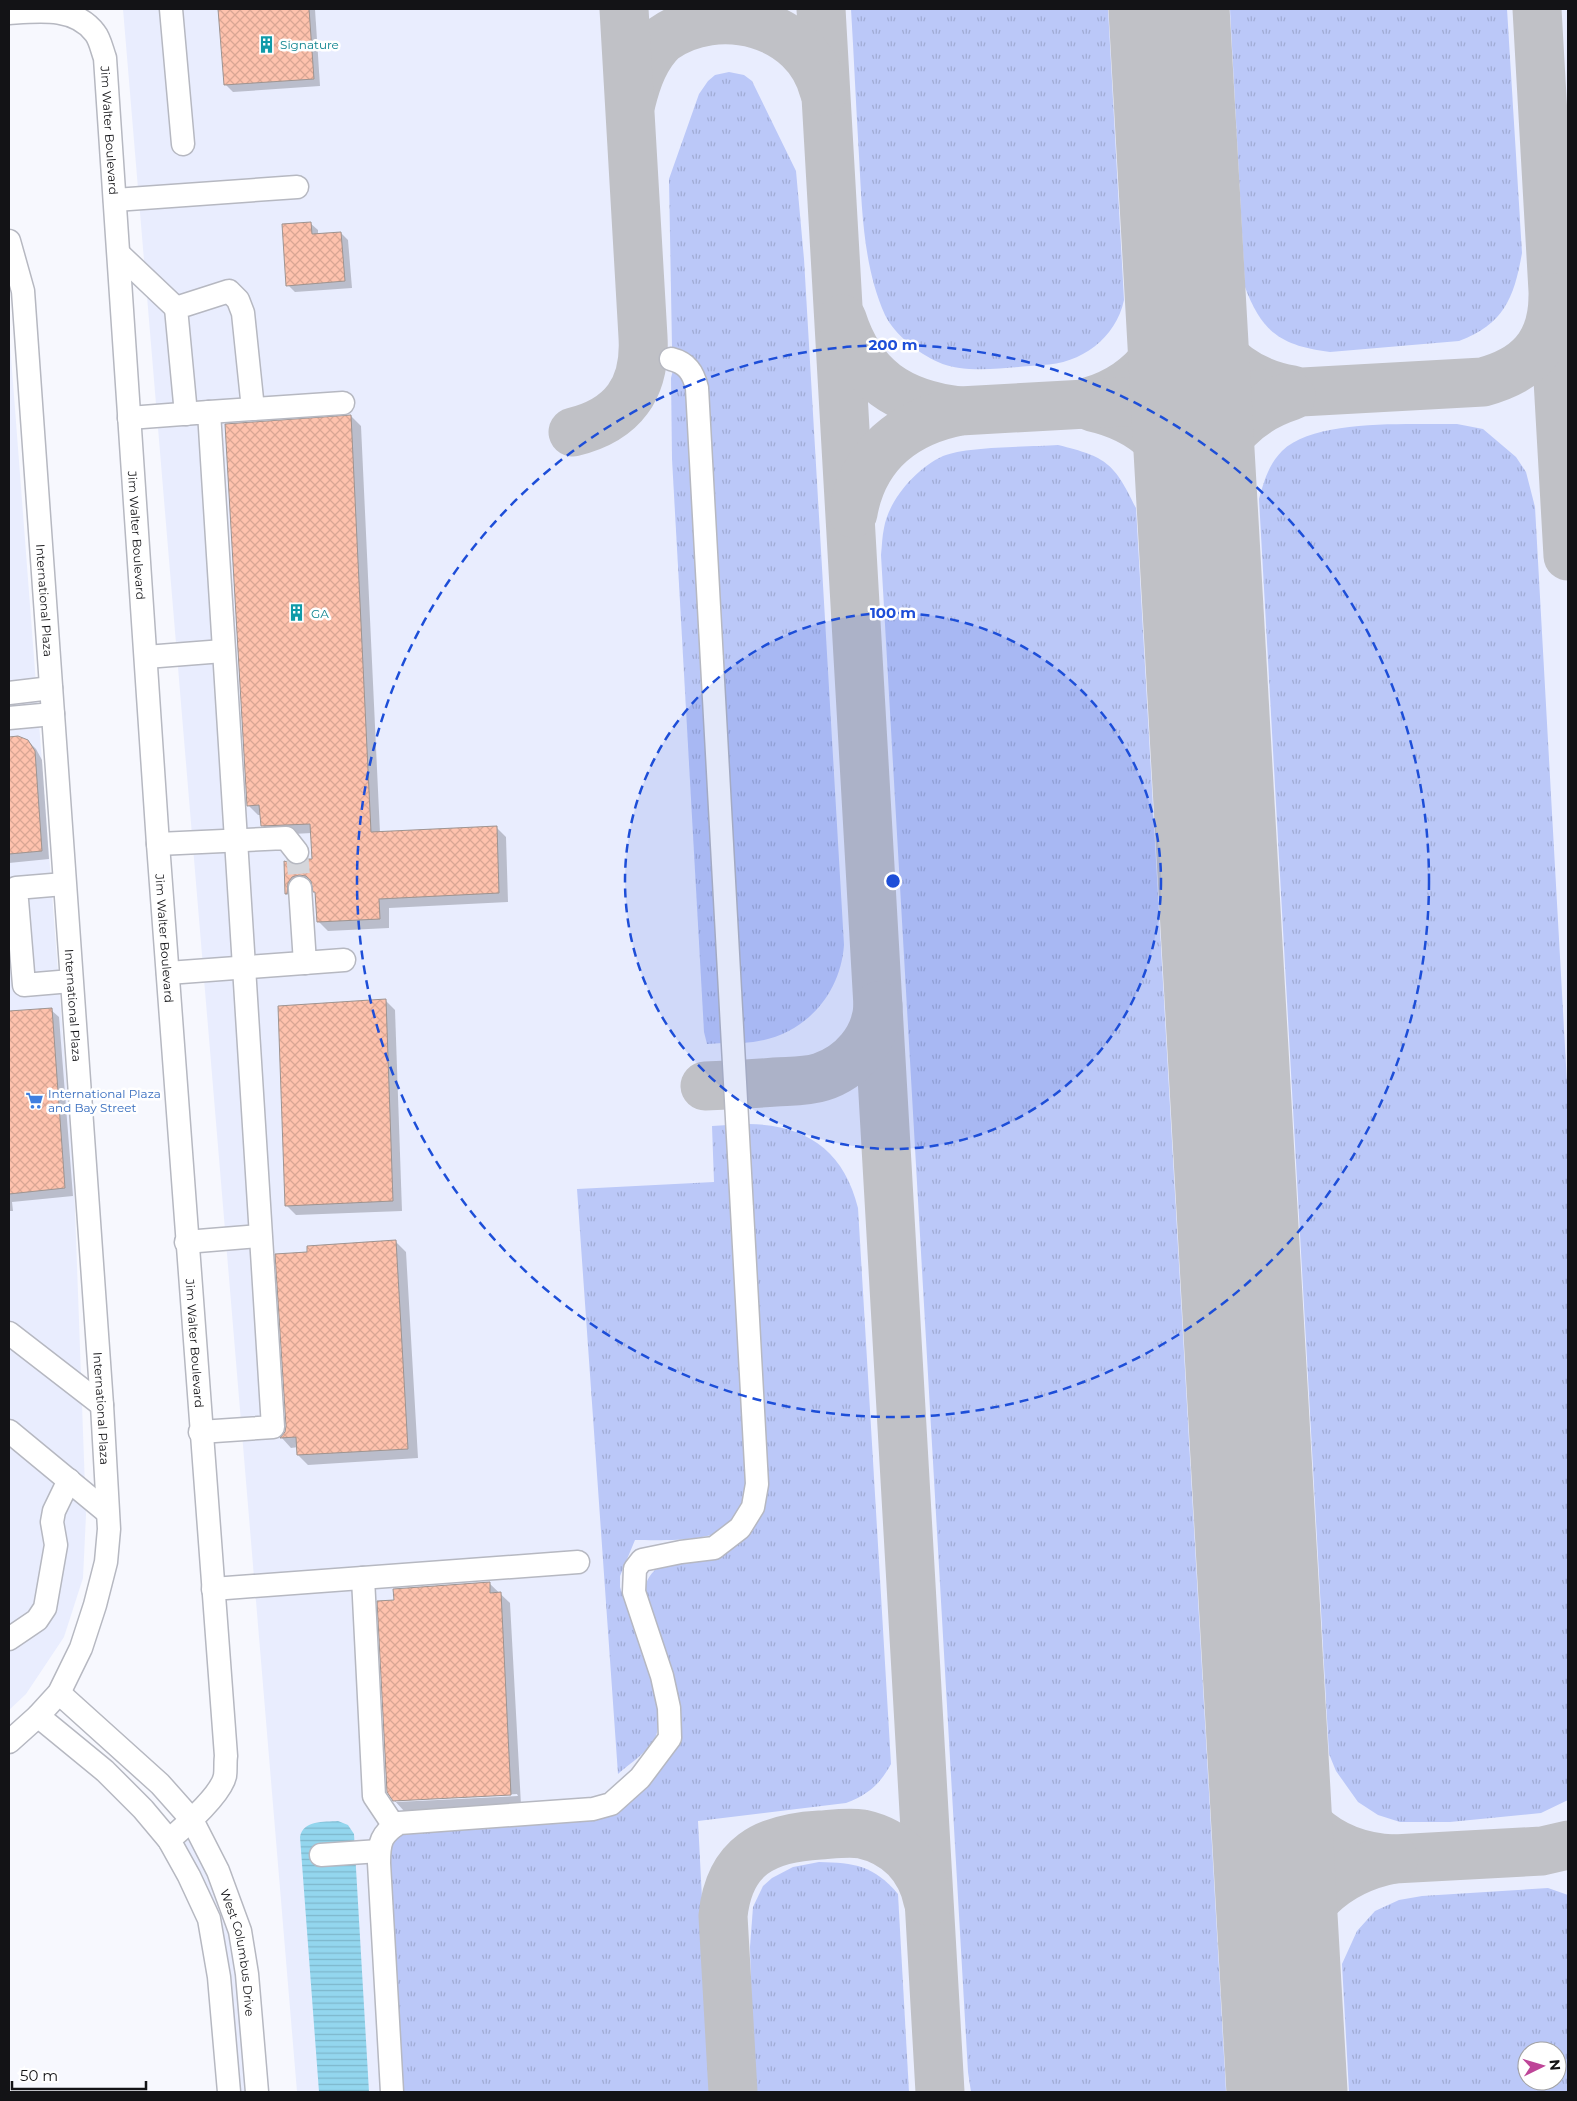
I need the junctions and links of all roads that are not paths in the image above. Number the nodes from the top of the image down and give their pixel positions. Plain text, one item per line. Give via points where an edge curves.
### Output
1 (171, 9) edge
2 (16, 11) edge
3 (183, 144) dead end
4 (297, 187) dead end
5 (116, 200) junction
6 (9, 241) edge
7 (119, 254) junction
8 (176, 308) junction
9 (671, 359) dead end
10 (343, 403) dead end
11 (253, 409) junction
12 (209, 412) junction
13 (186, 414) junction
14 (130, 418) junction
15 (223, 651) junction
16 (146, 657) junction
17 (51, 688) junction
18 (9, 693) edge
19 (53, 714) junction
20 (9, 718) edge
21 (235, 840) junction
22 (158, 844) junction
23 (297, 852) dead end
24 (64, 884) junction
25 (12, 888) edge
26 (300, 888) tunnel mouth
27 (14, 936) edge
28 (344, 960) dead end
29 (305, 963) junction
30 (245, 967) junction
31 (168, 973) junction
32 (71, 981) junction
33 (17, 986) edge
34 (260, 1236) junction
35 (186, 1242) junction
36 (9, 1333) edge
37 (102, 1405) junction
38 (9, 1431) edge
39 (200, 1432) junction
40 (69, 1480) junction
41 (107, 1512) junction
42 (578, 1562) dead end
43 (363, 1578) junction
44 (213, 1589) junction
45 (9, 1639) edge
46 (59, 1693) junction
47 (38, 1716) junction
48 (9, 1742) edge
49 (192, 1820) junction
50 (394, 1826) junction
51 (169, 1840) junction
52 (379, 1852) junction
53 (321, 1855) dead end
54 (229, 2092) edge
55 (257, 2092) edge
56 (392, 2092) edge

1 - 3 street
2 - 5 street, Jim Walter Boulevard via 44,10 67,14 84,22 96,34 105,58
4 - 5 street
5 - 7 street, Jim Walter Boulevard
6 - 17 street, International Plaza via 23,291
7 - 8 street
7 - 14 street, Jim Walter Boulevard
8 - 11 street via 229,291 238,300 243,313
8 - 13 street
9 - 50 street via 688,367 697,388 757,1484 753,1507 740,1528 714,1548 642,1560 635,1569 634,1592 662,1676 669,1708 670,1738 640,1778 611,1804 593,1809 399,1823
10 - 11 street
11 - 12 street
12 - 13 street
12 - 15 street
13 - 14 street
14 - 16 street, Jim Walter Boulevard
15 - 16 street
15 - 21 street
16 - 22 street, Jim Walter Boulevard
17 - 18 street
17 - 19 street, International Plaza
19 - 20 street
19 - 24 street, International Plaza
21 - 22 street
21 - 23 street via 286,838
21 - 30 street
22 - 31 street, Jim Walter Boulevard
24 - 25 street
24 - 32 street, International Plaza
25 - 27 street
26 - 29 street
27 - 33 street
28 - 29 street
29 - 30 street
30 - 31 street
30 - 34 street
31 - 35 street, Jim Walter Boulevard
32 - 33 street
32 - 37 street, International Plaza
34 - 35 street
34 - 39 street via 273,1427
35 - 39 street, Jim Walter Boulevard
36 - 37 street
37 - 41 street, International Plaza
38 - 40 street
39 - 44 street, Jim Walter Boulevard
40 - 41 street
40 - 45 street via 54,1511 52,1522 56,1545 44,1608 37,1620
41 - 46 street, International Plaza via 106,1562 95,1605 81,1648
42 - 43 street
43 - 44 street
43 - 50 street via 374,1796
44 - 49 street, Jim Walter Boulevard via 226,1756 224,1777
46 - 47 street, International Plaza
46 - 49 street, West Columbus Drive via 160,1784
47 - 48 street, International Plaza
47 - 51 street, West Columbus Drive via 105,1771
49 - 51 street, Jim Walter Boulevard
49 - 55 street, West Columbus Drive via 218,1871 240,1931
50 - 52 street via 386,1831
51 - 54 street, West Columbus Drive via 209,1919 219,1977
52 - 53 street
52 - 56 street

